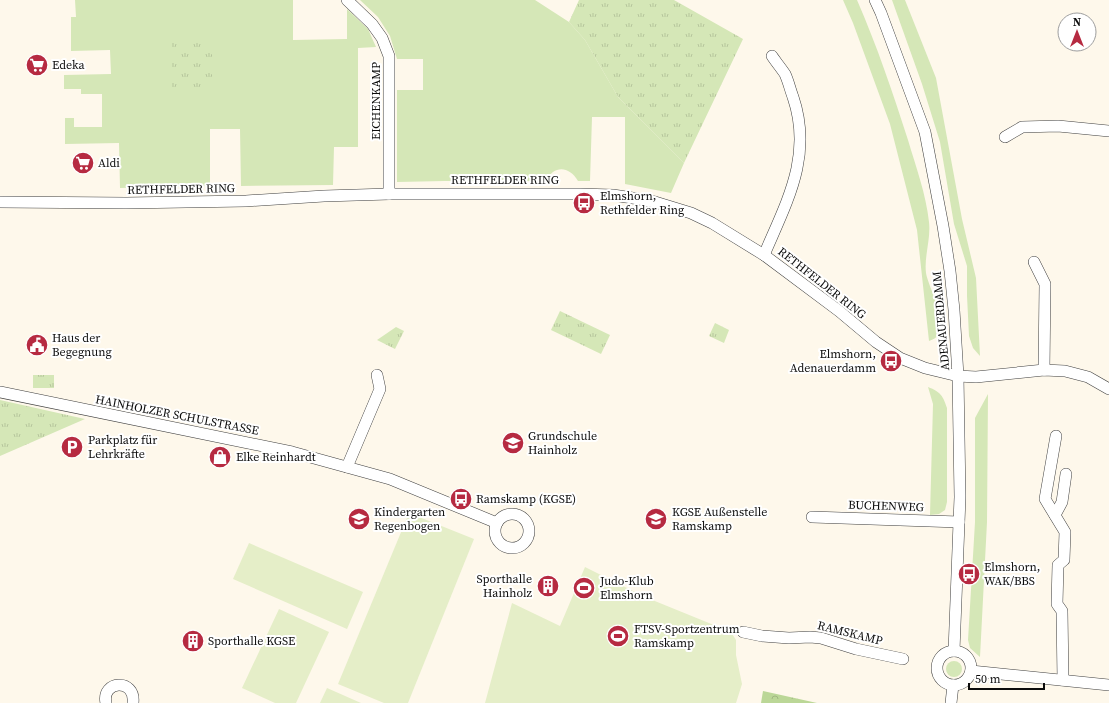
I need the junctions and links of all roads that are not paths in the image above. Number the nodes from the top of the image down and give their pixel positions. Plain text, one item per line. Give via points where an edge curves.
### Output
1 (347, 0) edge
2 (875, 0) edge
3 (772, 56) dead end
4 (1109, 131) edge
5 (1005, 137) dead end
6 (389, 194) junction
7 (0, 202) edge
8 (764, 255) junction
9 (1034, 262) dead end
10 (1044, 370) junction
11 (377, 375) dead end
12 (958, 376) junction
13 (1109, 389) edge
14 (0, 392) edge
15 (1056, 436) dead end
16 (347, 467) junction
17 (1066, 474) dead end
18 (1055, 515) junction
19 (812, 517) dead end
20 (959, 522) junction
21 (496, 523) dead end
22 (743, 632) dead end
23 (954, 652) junction
24 (903, 659) dead end
25 (971, 671) junction
26 (1063, 680) junction
27 (952, 685) junction
28 (1109, 685) edge
29 (106, 703) edge
30 (133, 703) edge
31 (951, 703) edge

1 - 6 street, EICHENKAMP via 372,24 382,38 389,56
2 - 12 street, ADENAUERDAMM via 925,132 950,271
3 - 8 street via 785,75 798,111 801,137 797,172
4 - 5 street via 1058,126 1022,127
6 - 7 street, RETHFELDER RING via 246,201
6 - 8 street, RETHFELDER RING via 580,194 639,199 691,213 712,222
8 - 12 street, RETHFELDER RING via 900,358 925,368
9 - 10 street via 1045,284
10 - 12 street, RETHFELDER RING via 976,377
10 - 13 street, RETHFELDER RING via 1065,371 1088,377
11 - 16 street via 380,388
12 - 20 street, ADENAUERDAMM
14 - 16 street, HAINHOLZER SCHULSTRASSE via 263,445
15 - 18 street via 1045,500
16 - 21 street, HAINHOLZER SCHULSTRASSE via 390,479
17 - 18 street via 1062,502
18 - 26 street via 1065,532 1064,560 1058,566 1057,604 1062,611
19 - 20 street, BUCHENWEG
20 - 23 street, ADENAUERDAMM
22 - 24 street, RAMSKAMP via 762,636 821,638 856,650
23 - 25 street via 964,655 971,665
23 - 27 street via 943,656 937,667 943,681
25 - 26 street
25 - 27 street via 966,680 958,685
26 - 28 street
27 - 31 street
29 - 30 street via 105,695 108,690 118,685 131,691

